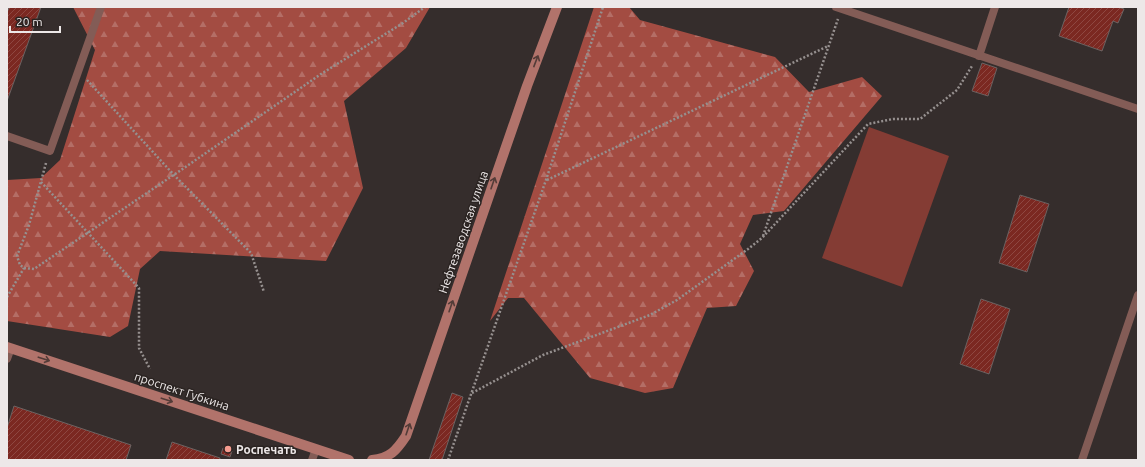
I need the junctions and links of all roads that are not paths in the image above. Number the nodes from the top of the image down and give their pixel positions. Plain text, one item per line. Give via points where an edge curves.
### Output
1 (101, 7) edge
2 (557, 7) edge
3 (995, 7) edge
4 (839, 8) edge
5 (979, 56) junction
6 (1138, 109) edge
7 (7, 136) edge
8 (1138, 295) edge
9 (9, 347) edge
10 (7, 359) edge
11 (316, 449) junction
12 (385, 459) edge
13 (312, 460) edge
14 (350, 460) edge
15 (372, 460) edge
16 (1082, 460) edge

1 - 7 lane via 50,151
12 -> 2 street, Нефтезаводская улица via 398,449 406,436 527,86
3 - 5 lane
4 - 5 lane
5 - 6 lane
8 - 16 lane
9 - 10 lane
9 -> 11 street, проспект Губкина
11 - 13 lane
11 - 14 street, проспект Губкина
12 - 15 street

